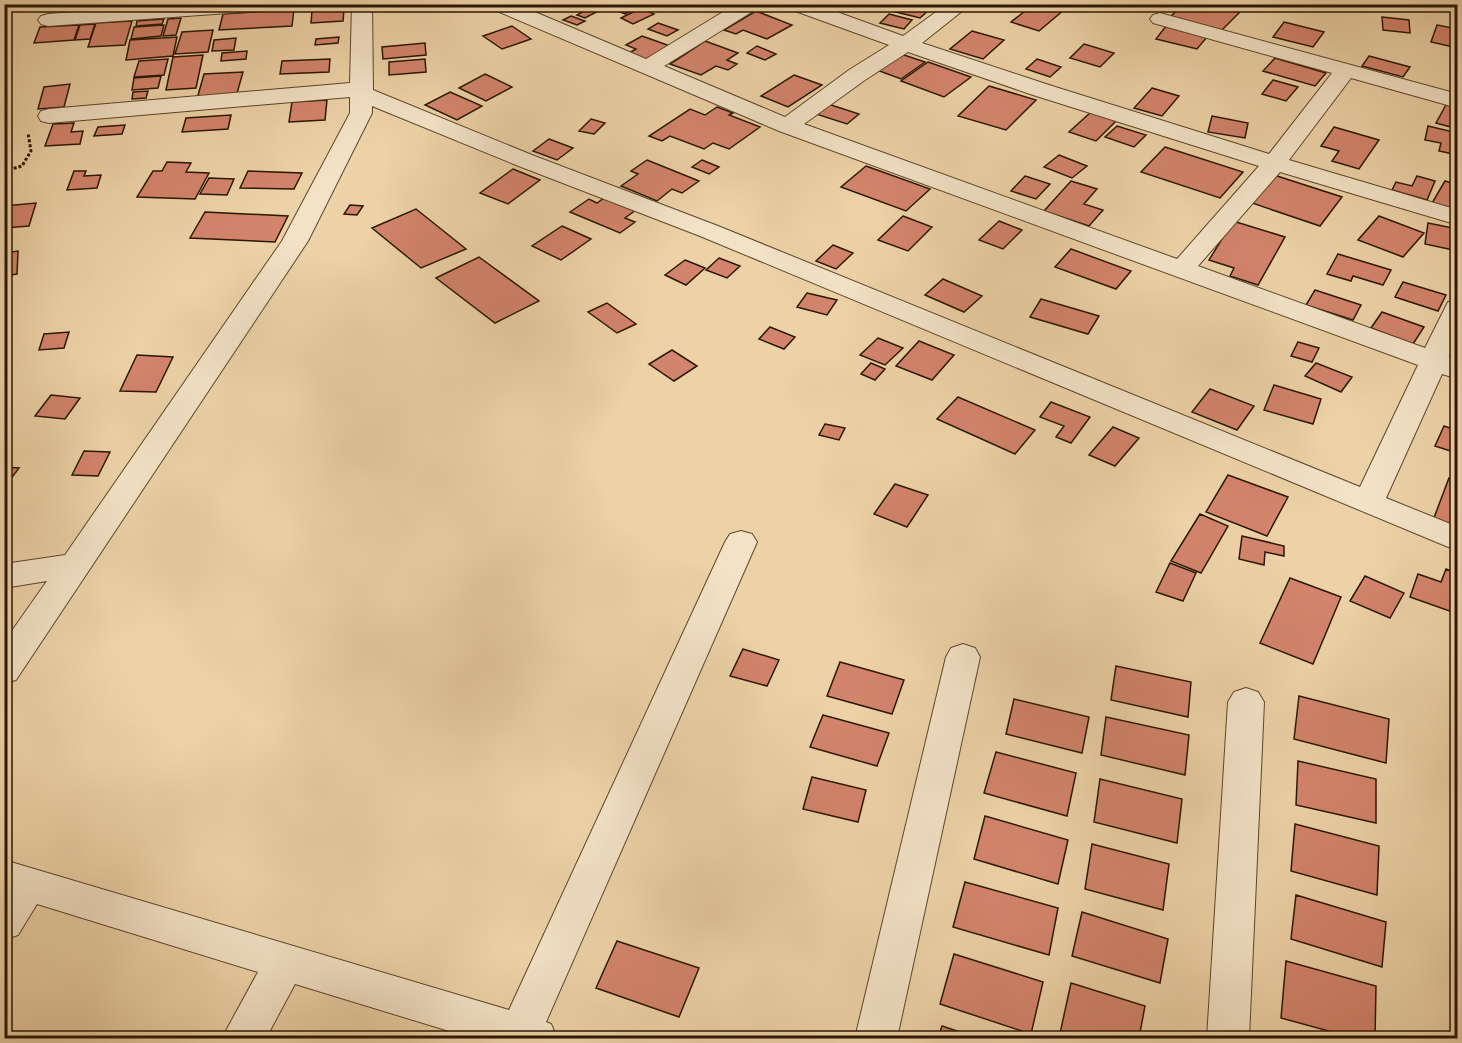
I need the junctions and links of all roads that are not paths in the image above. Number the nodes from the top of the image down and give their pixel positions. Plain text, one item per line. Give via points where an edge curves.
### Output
1 (269, 4) edge
2 (362, 4) edge
3 (497, 4) edge
4 (751, 4) edge
5 (794, 4) edge
6 (961, 4) edge
7 (1160, 19) dead end
8 (48, 20) dead end
9 (905, 46) junction
10 (646, 68) junction
11 (1345, 72) junction
12 (363, 92) junction
13 (1458, 101) edge
14 (49, 116) road end
15 (787, 126) junction
16 (1274, 164) junction
17 (1458, 218) edge
18 (1181, 270) junction
19 (1458, 308) edge
20 (1446, 366) edge
21 (1368, 503) junction
22 (1458, 540) edge
23 (741, 542) dead end
24 (76, 565) junction
25 (4, 576) edge
26 (963, 657) dead end
27 (4, 670) edge
28 (1246, 702) dead end
29 (16, 880) edge
30 (4, 922) edge
31 (285, 963) junction
32 (524, 1037) edge
33 (243, 1038) edge
34 (876, 1038) edge
35 (1228, 1038) edge

1 - 8 street
2 - 12 street
3 - 10 street
4 - 10 street
5 - 9 street
6 - 9 street
7 - 11 street
9 - 15 street
9 - 16 street
10 - 15 street
11 - 13 street
11 - 16 street
12 - 14 street
12 - 21 street
12 - 24 street via 361,113 295,242
15 - 18 street
16 - 17 street
16 - 18 street
18 - 20 street
19 - 20 street
20 - 21 street
21 - 22 street
23 - 32 street
24 - 25 street
24 - 27 street
26 - 34 street
28 - 35 street
29 - 30 street
29 - 31 street
31 - 32 street
31 - 33 street

